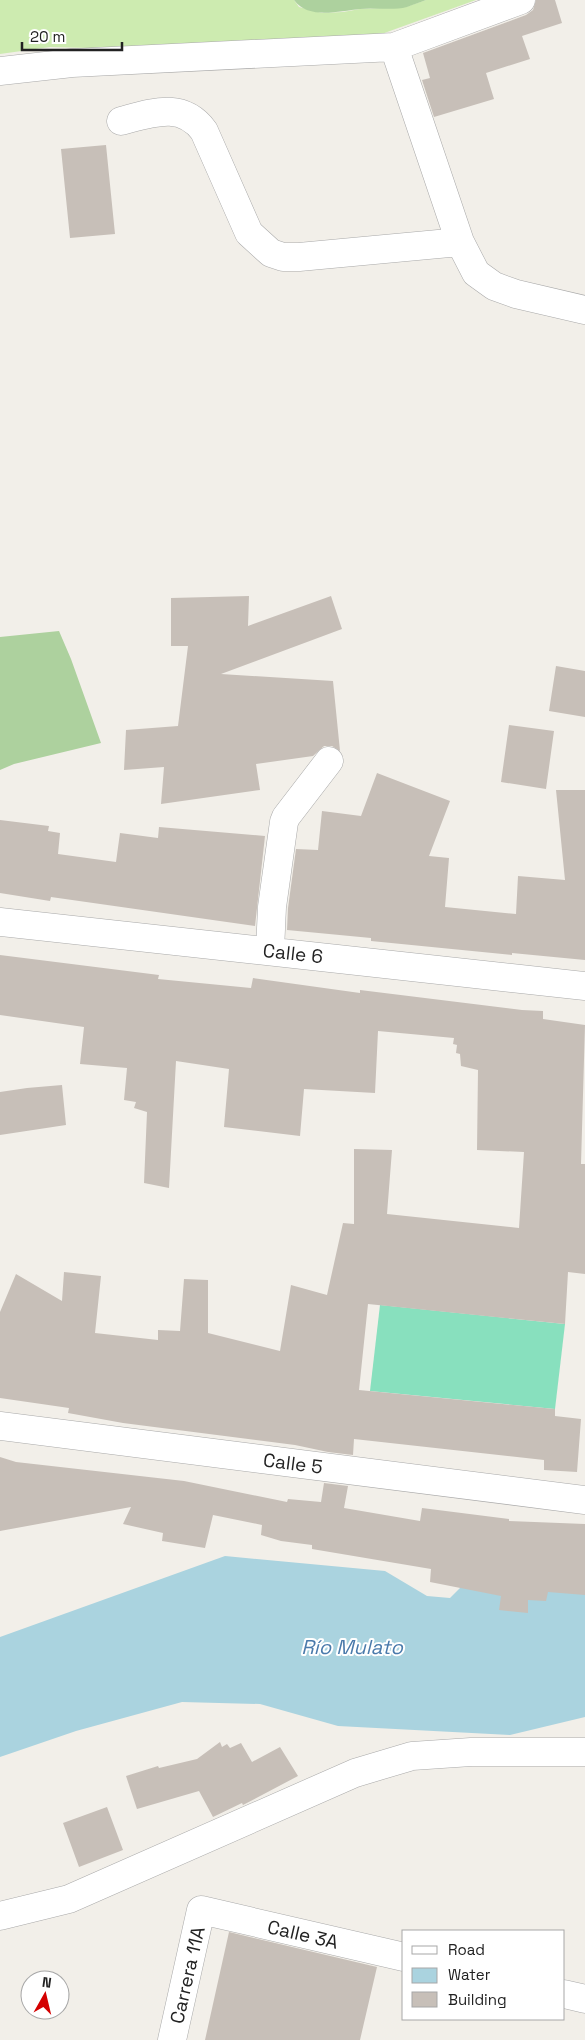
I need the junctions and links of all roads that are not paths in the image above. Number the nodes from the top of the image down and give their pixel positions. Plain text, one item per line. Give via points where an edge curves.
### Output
1 (521, 0) edge
2 (394, 47) junction
3 (0, 71) edge
4 (121, 121) dead end
5 (460, 242) junction
6 (585, 310) edge
7 (329, 761) dead end
8 (0, 922) edge
9 (270, 950) junction
10 (585, 986) edge
11 (0, 1426) edge
12 (585, 1500) edge
13 (585, 1752) edge
14 (202, 1910) joint
15 (0, 1916) edge
16 (402, 1957) edge
17 (565, 1994) edge
18 (585, 1999) edge
19 (172, 2040) edge

1 - 2 street
2 - 3 street via 72,63
2 - 5 street
4 - 5 street via 160,111 186,114 196,120 204,131 250,234 271,253 299,257
5 - 6 street via 476,272 494,286
7 - 9 street via 284,822 272,907
8 - 9 street, Calle 6
9 - 10 street, Calle 6
11 - 12 street, Calle 5
13 - 15 street via 471,1752 412,1756 355,1773 68,1899
14 - 16 street, Calle 3A
14 - 19 street, Carrera 11A
17 - 18 street

